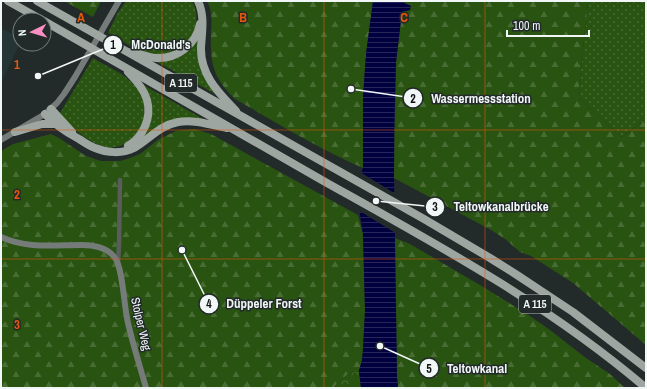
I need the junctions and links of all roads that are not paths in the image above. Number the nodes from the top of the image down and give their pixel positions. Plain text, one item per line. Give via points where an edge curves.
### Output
1 (8, 1) edge
2 (37, 1) edge
3 (119, 1) edge
4 (198, 1) edge
5 (27, 12) edge
6 (203, 15) junction
7 (52, 26) edge
8 (120, 49) junction
9 (117, 62) junction
10 (48, 111) junction
11 (242, 117) junction
12 (55, 124) junction
13 (236, 130) junction
14 (15, 132) junction
15 (1, 140) edge
16 (81, 141) junction
17 (119, 152) junction
18 (120, 180) dead end
19 (1, 237) edge
20 (118, 264) junction
21 (646, 368) edge
22 (146, 388) edge
23 (646, 388) edge

1 - 5 highway, A 115
2 - 8 highway, A 115
3 - 10 street via 64,94
4 - 6 highway
6 - 8 highway via 199,31 186,48 176,54 154,58
6 - 11 highway via 203,66 210,82
7 - 9 highway, A 115
8 - 11 highway, A 115
9 - 13 highway, A 115
9 - 17 highway via 142,89 149,112 144,130 138,138
10 - 12 highway
10 - 14 street
10 - 16 highway
11 - 21 highway, A 115 via 490,258 573,312
12 - 14 highway via 42,124
12 - 16 highway
13 - 17 highway via 203,123 179,122 160,129 126,151
13 - 23 highway, A 115 via 489,276 592,344
14 - 15 street
16 - 17 highway via 102,151
18 - 20 street, Stolper Weg
19 - 20 street via 27,245 95,246 111,253
20 - 22 street, Stolper Weg via 128,325

